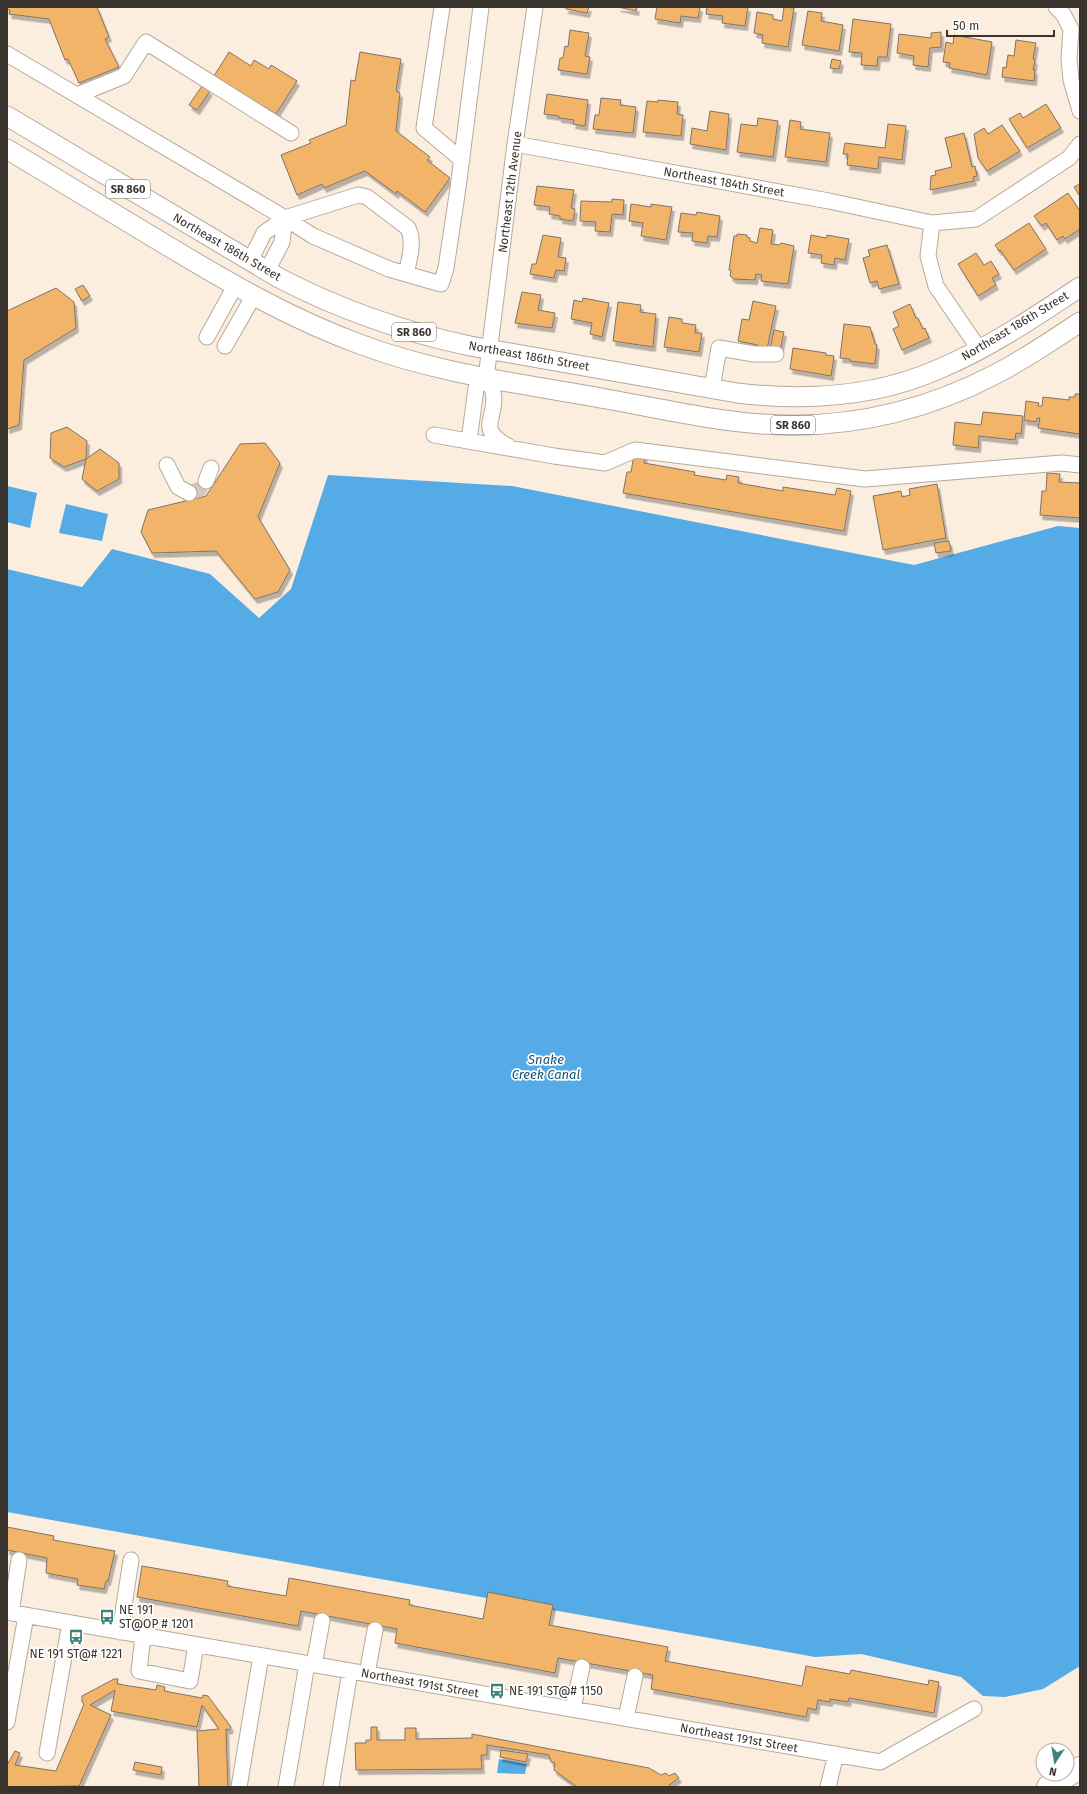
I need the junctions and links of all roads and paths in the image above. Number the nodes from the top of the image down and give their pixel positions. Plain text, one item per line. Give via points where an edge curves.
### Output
1 (442, 7) edge
2 (481, 7) edge
3 (535, 7) edge
4 (1060, 10) edge
5 (7, 54) edge
6 (77, 95) junction
7 (1080, 111) edge
8 (7, 116) edge
9 (290, 133) dead end
10 (515, 144) junction
11 (1080, 144) edge
12 (7, 149) edge
13 (462, 160) junction
14 (288, 217) junction
15 (932, 223) junction
16 (250, 261) junction
17 (267, 271) junction
18 (406, 274) junction
19 (236, 286) junction
20 (1080, 287) edge
21 (254, 297) junction
22 (1080, 322) edge
23 (207, 337) dead end
24 (225, 346) dead end
25 (979, 349) junction
26 (490, 350) junction
27 (776, 354) dead end
28 (486, 378) junction
29 (712, 388) junction
30 (434, 435) dead end
31 (468, 441) junction
32 (512, 449) junction
33 (167, 465) dead end
34 (1080, 465) edge
35 (189, 493) dead end
36 (19, 1560) dead end
37 (131, 1560) dead end
38 (9, 1612) edge
39 (26, 1616) junction
40 (322, 1621) dead end
41 (70, 1623) junction
42 (375, 1630) dead end
43 (120, 1632) junction
44 (144, 1636) junction
45 (196, 1645) junction
46 (261, 1656) junction
47 (310, 1665) junction
48 (582, 1666) dead end
49 (350, 1671) junction
50 (367, 1674) junction
51 (635, 1676) dead end
52 (574, 1709) junction
53 (974, 1709) dead end
54 (626, 1718) junction
55 (7, 1722) edge
56 (47, 1753) dead end
57 (836, 1754) junction
58 (1080, 1768) edge
59 (239, 1787) edge
60 (286, 1787) edge
61 (332, 1787) edge
62 (828, 1787) edge
63 (1048, 1787) edge

1 - 13 street via 424,128
2 - 13 street
3 - 10 street, Northeast 12th Avenue
4 - 7 street via 1071,29 1068,58
5 - 6 street
6 - 9 street via 124,76 146,42
6 - 14 street
8 - 16 main road, Northeast 186th Street / SR 860
10 - 15 street, Northeast 184th Street
10 - 26 street, Northeast 12th Avenue
11 - 15 street, Northeast 184th Street via 1069,158 976,219
12 - 19 main road, SR 860
13 - 18 street via 446,268 440,284
14 - 16 street via 264,232
14 - 17 street via 282,242
14 - 18 street via 313,236
14 - 18 street via 342,199 358,195 367,197 408,228 411,234 411,250
15 - 25 street via 928,256 936,286
16 - 17 main road, Northeast 186th Street / SR 860
16 - 19 main road
17 - 21 main road
17 - 26 main road, Northeast 186th Street / SR 860 via 311,294 364,316 430,337
19 - 21 main road, SR 860
19 - 23 street
20 - 25 main road, Northeast 186th Street / SR 860 via 1019,327
21 - 24 street
21 - 28 main road, SR 860 via 300,320 362,345 429,365
22 - 28 main road, SR 860 via 1004,370 956,393 891,415 824,424 736,422
25 - 29 main road, Northeast 186th Street / SR 860 via 938,370 880,389 860,392 778,397
26 - 28 street, Northeast 12th Avenue
26 - 29 main road, Northeast 186th Street / SR 860
27 - 29 street via 754,354 719,348
28 - 31 street via 476,388
28 - 32 street via 493,392 490,430 496,440
30 - 31 street
31 - 32 street
32 - 34 street via 605,463 635,450 865,479 1062,463
33 - 35 street via 178,487
36 - 38 street
37 - 43 street
38 - 39 street, Northeast 191st Street
39 - 41 street, Northeast 191st Street
39 - 55 street
40 - 47 street
41 - 43 street, Northeast 191st Street
41 - 56 street
42 - 50 street
43 - 44 street, Northeast 191st Street
44 - 45 street, Northeast 191st Street
44 - 45 street via 139,1671 190,1681
45 - 46 street, Northeast 191st Street
46 - 47 street, Northeast 191st Street
46 - 59 street
47 - 49 street, Northeast 191st Street
47 - 60 street
48 - 52 street
49 - 50 street, Northeast 191st Street
49 - 61 street
50 - 52 street, Northeast 191st Street
51 - 54 street
52 - 54 street, Northeast 191st Street
53 - 57 street, Northeast 191st Street via 880,1762
54 - 57 street, Northeast 191st Street
57 - 62 street
58 - 63 highway

